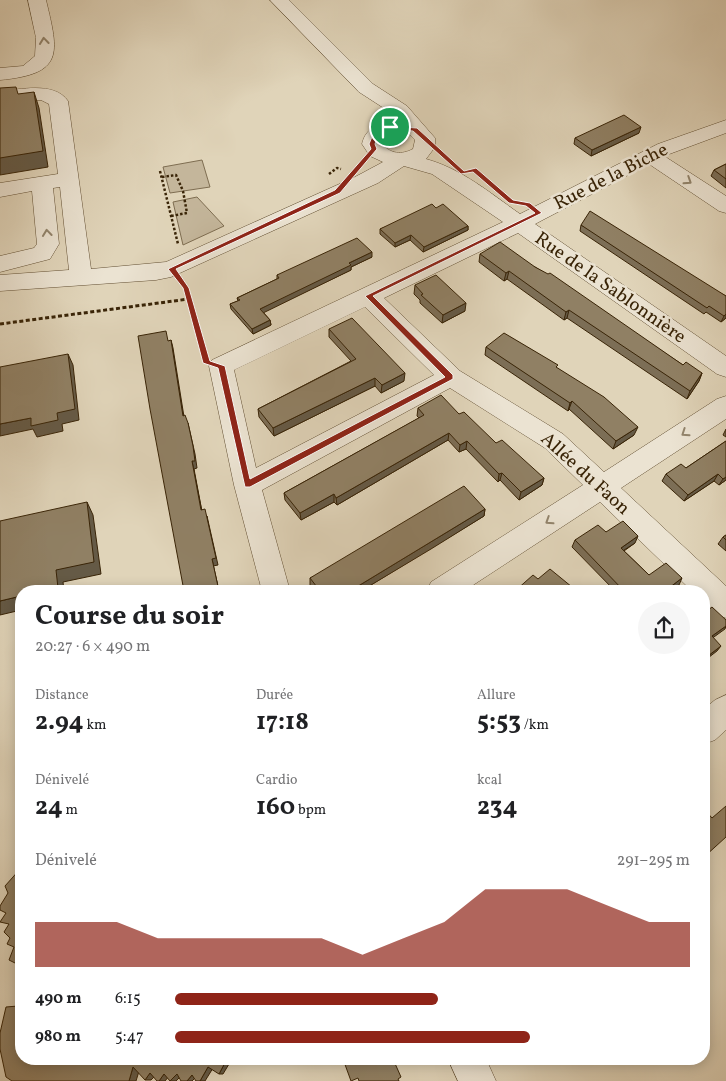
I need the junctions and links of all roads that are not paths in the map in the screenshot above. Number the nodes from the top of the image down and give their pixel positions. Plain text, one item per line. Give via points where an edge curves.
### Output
1 (37, 0) edge
2 (279, 0) edge
3 (0, 74) edge
4 (366, 88) junction
5 (0, 97) edge
6 (726, 126) edge
7 (420, 134) junction
8 (375, 141) junction
9 (650, 156) junction
10 (403, 159) junction
11 (54, 182) junction
12 (0, 190) edge
13 (337, 192) junction
14 (726, 206) edge
15 (494, 208) junction
16 (518, 224) junction
17 (0, 264) edge
18 (81, 276) junction
19 (0, 283) edge
20 (368, 296) junction
21 (726, 368) edge
22 (450, 377) junction
23 (726, 406) edge
24 (248, 485) junction
25 (601, 487) junction
26 (274, 585) edge
27 (450, 585) edge
28 (705, 585) edge
29 (710, 590) edge
30 (726, 605) edge
31 (726, 710) edge
32 (710, 724) edge
33 (470, 1065) edge
34 (477, 1081) edge

3 -> 1 street via 31,70 42,62 46,46
2 - 4 street
4 - 7 street via 400,110
4 - 8 street via 373,110
5 - 11 street via 44,94 58,101
6 - 9 street, Rue de la Biche
7 - 8 street via 390,127
7 - 10 street via 426,143 420,154
7 - 15 street via 463,173
8 - 10 street via 385,157
8 - 13 street
9 -> 14 street
9 - 16 street, Rue de la Biche
10 - 13 street via 383,174
10 - 15 street via 439,169
11 - 12 street
17 -> 11 street via 42,254 48,244
11 - 18 street
13 - 18 street via 175,259 156,272
15 - 16 street, Rue de la Sablonnière
16 - 20 street, Rue de la Biche
16 - 21 street, Rue de la Sablonnière
18 - 19 street
20 - 22 street, Allée du Faon
20 - 24 street, Rue de la Biche via 221,366
22 - 24 street
22 - 25 street, Allée du Faon via 554,441
23 -> 25 street
24 - 26 street
25 -> 27 street
25 - 28 street, Allée du Faon
29 - 30 street, Allée du Faon
31 - 32 street
33 - 34 street

